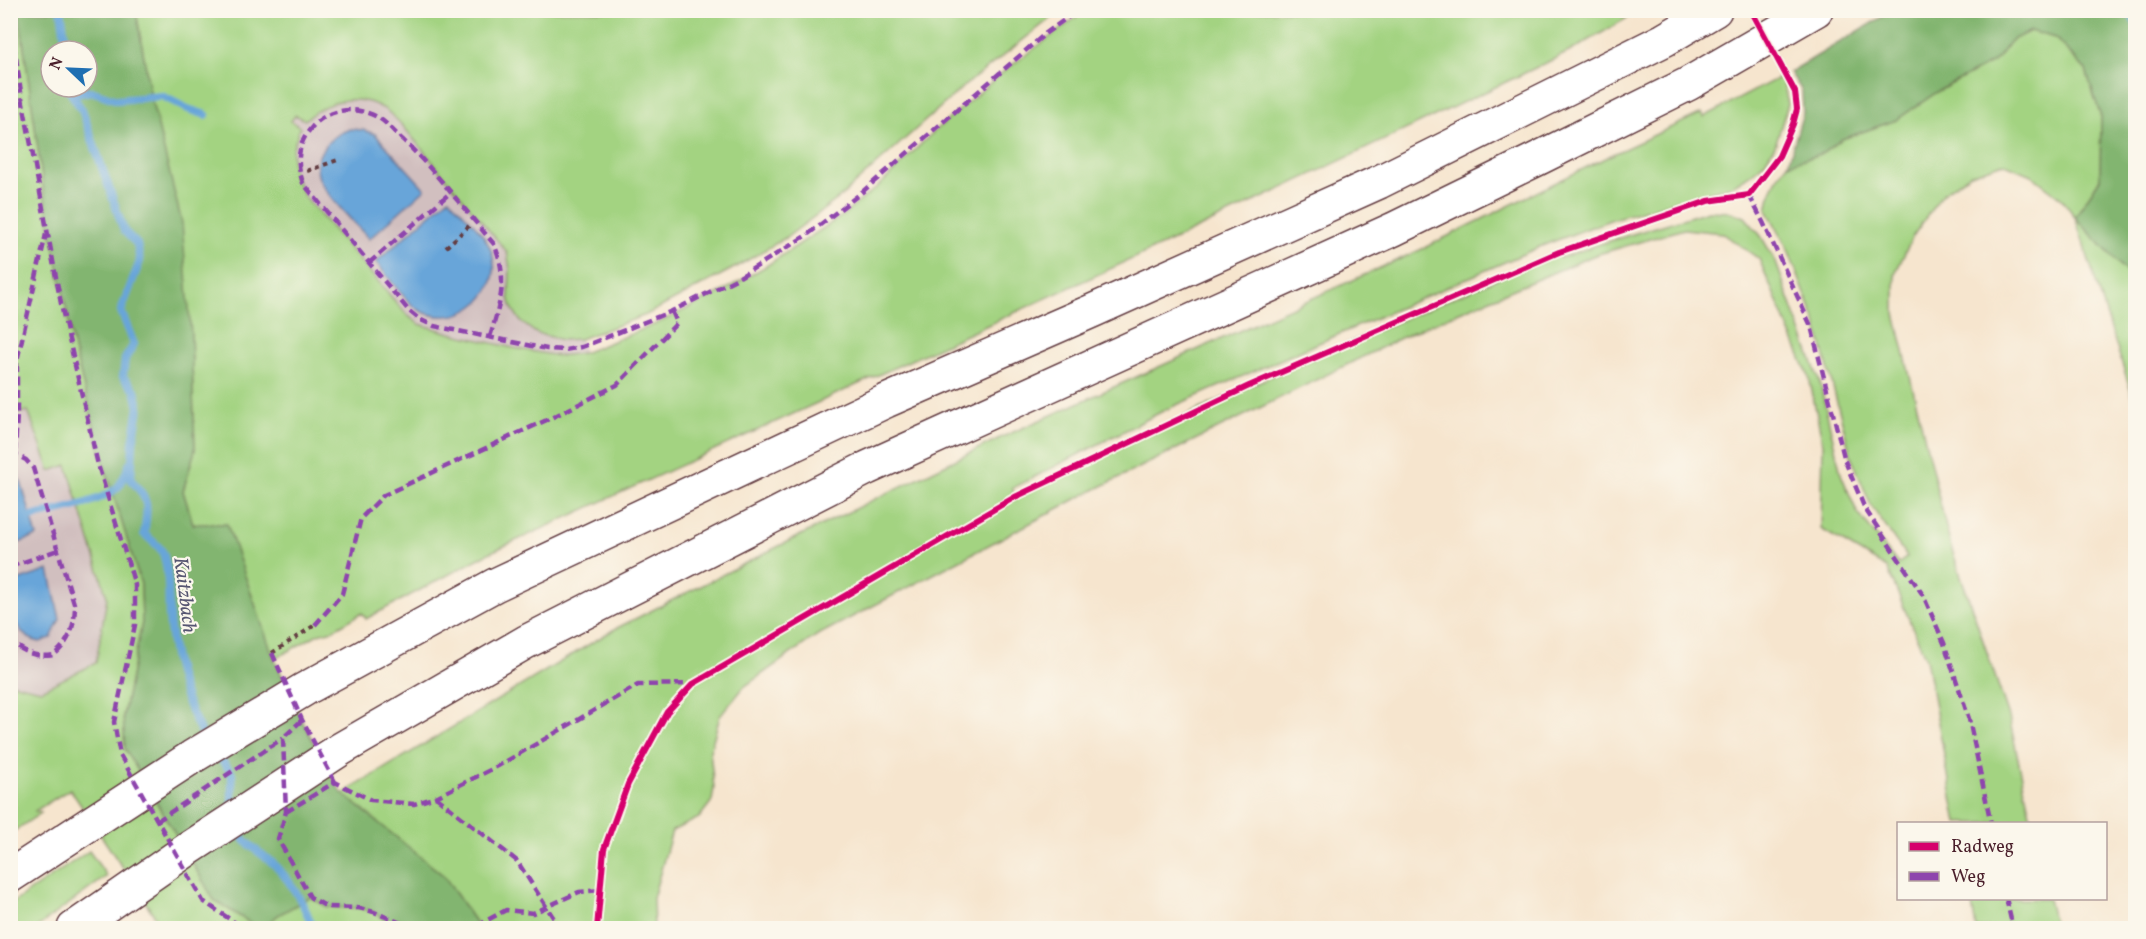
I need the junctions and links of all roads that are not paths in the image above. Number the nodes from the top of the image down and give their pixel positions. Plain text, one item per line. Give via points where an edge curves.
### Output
1 (1715, 10) edge
2 (1816, 10) edge
3 (10, 876) edge
4 (74, 928) edge

1 - 3 highway via 1664,40 1378,182 886,400 495,585 305,689 192,757
2 - 4 highway via 1688,84 1394,229 867,468 526,642 341,749

